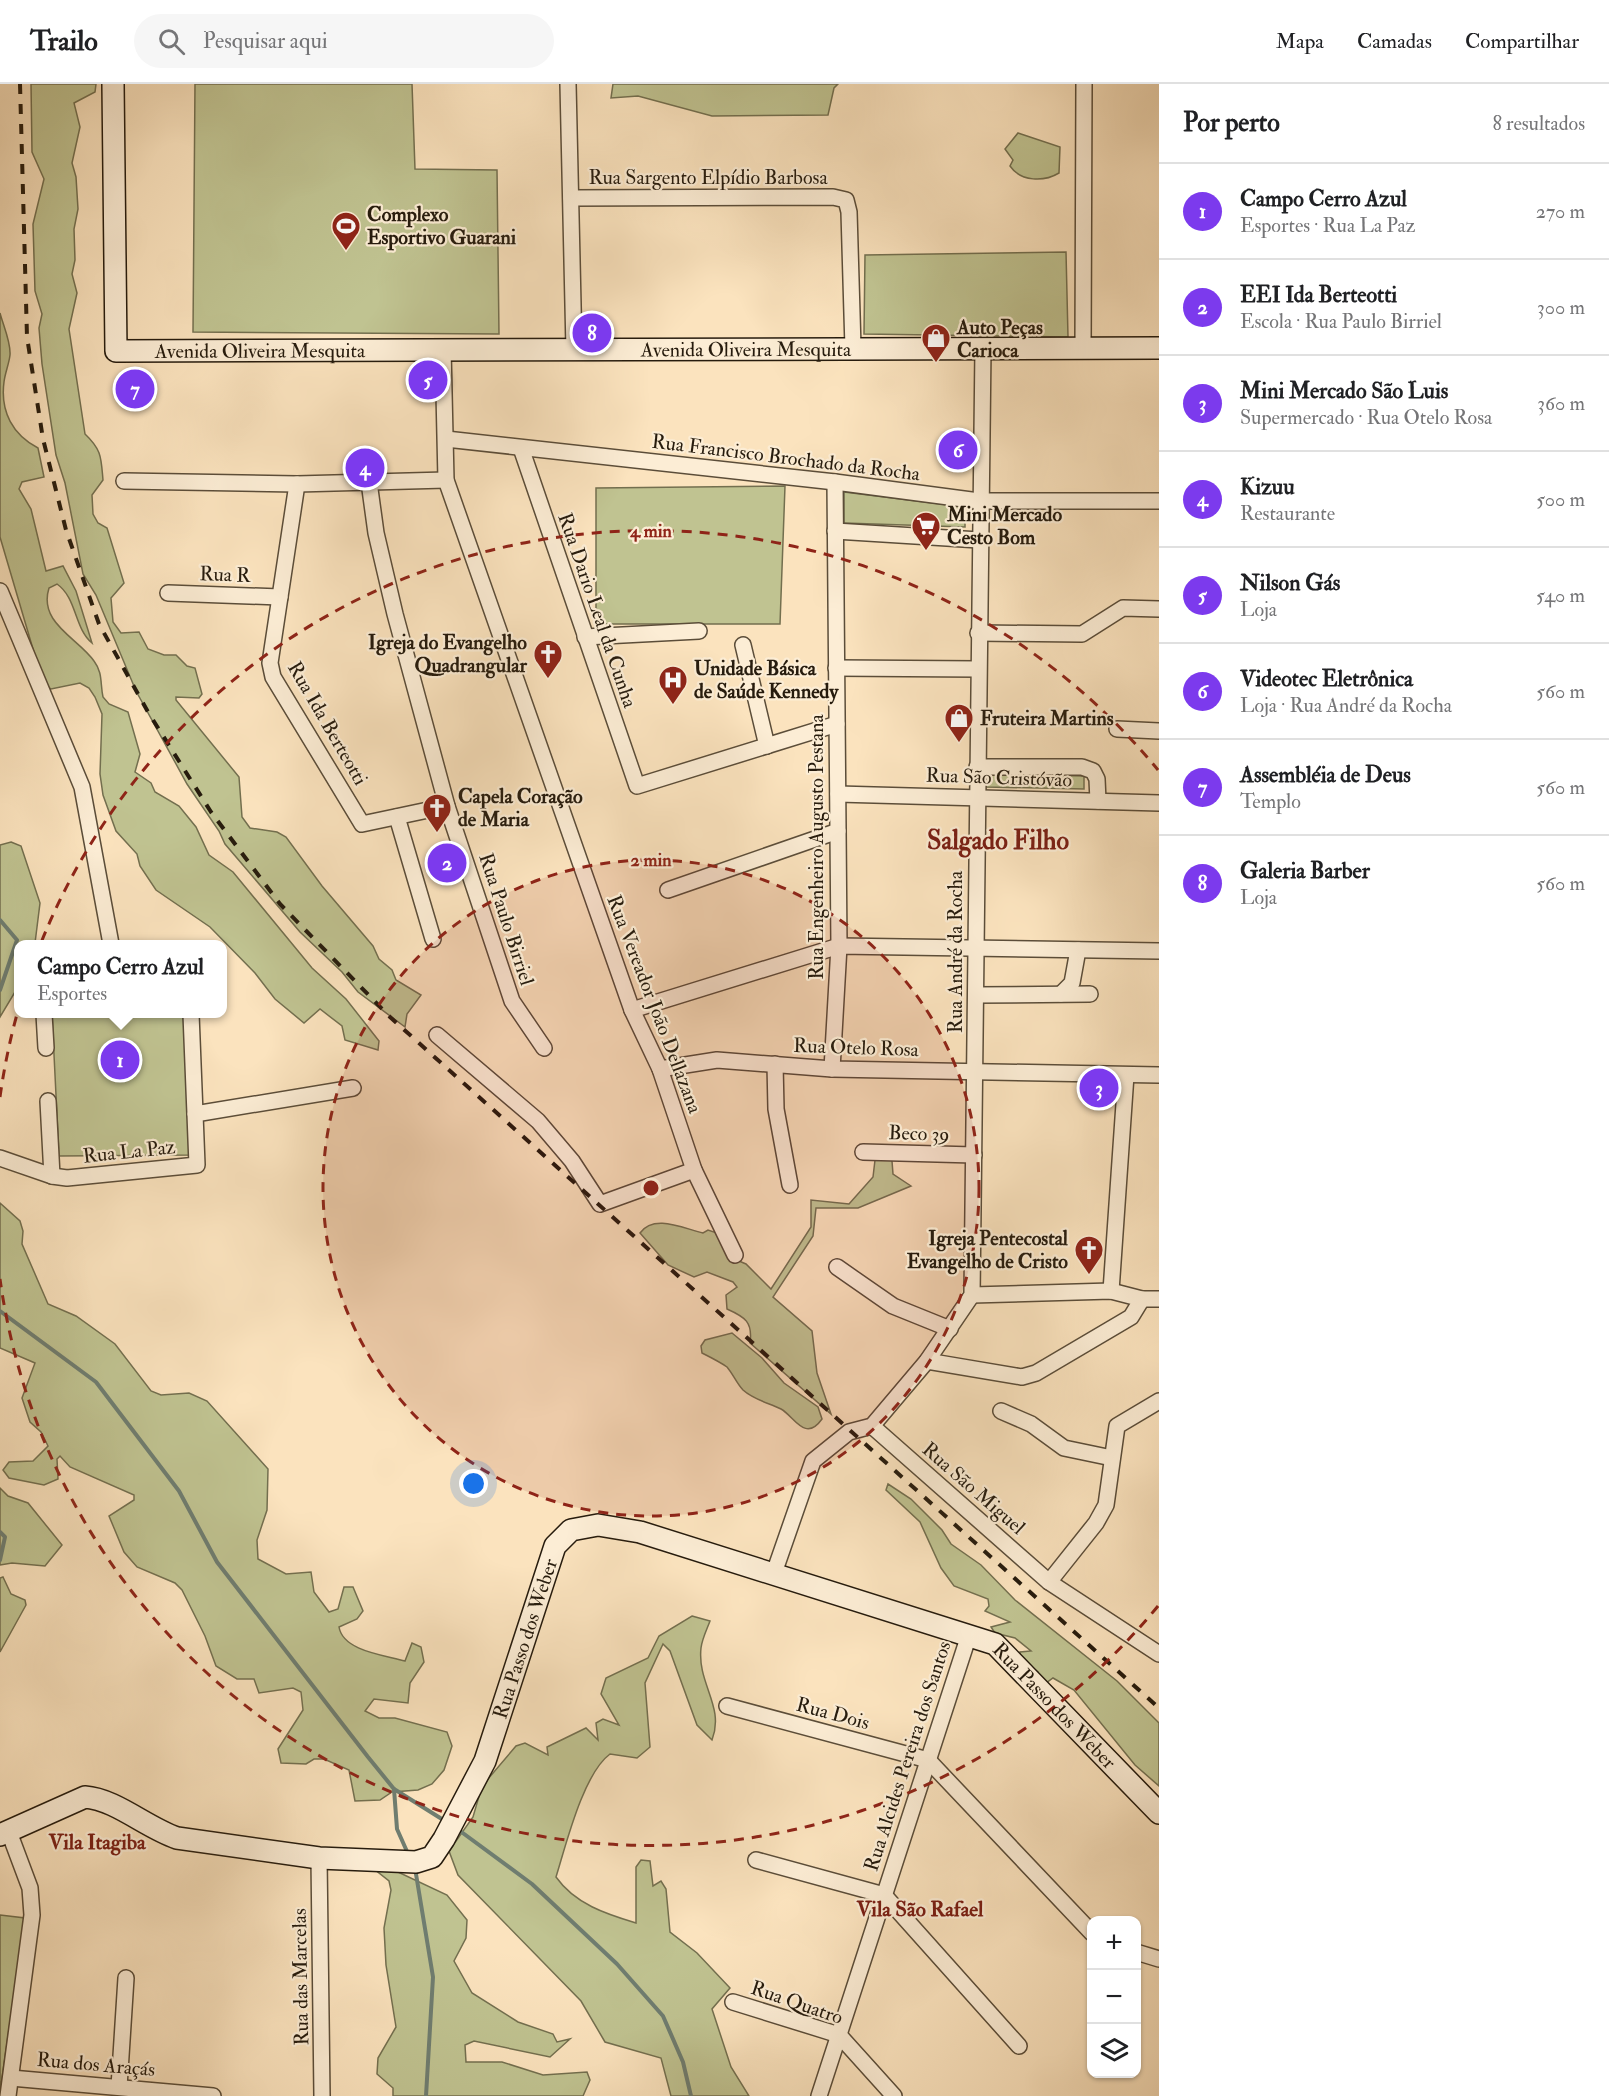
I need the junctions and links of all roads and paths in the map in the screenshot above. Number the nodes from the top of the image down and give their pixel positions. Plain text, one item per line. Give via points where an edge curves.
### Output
1 (113, 84) edge
2 (568, 84) edge
3 (1084, 84) edge
4 (571, 198) junction
5 (853, 348) junction
6 (983, 348) junction
7 (1083, 348) junction
8 (1159, 348) edge
9 (443, 349) junction
10 (574, 349) junction
11 (446, 439) junction
12 (521, 448) junction
13 (446, 480) junction
14 (124, 481) dead end
15 (369, 482) junction
16 (835, 482) junction
17 (297, 484) junction
18 (979, 501) junction
19 (1159, 501) edge
20 (835, 531) junction
21 (979, 540) junction
22 (0, 591) edge
23 (168, 593) dead end
24 (280, 597) junction
25 (1159, 609) edge
26 (699, 631) dead end
27 (978, 633) junction
28 (585, 637) junction
29 (743, 645) dead end
30 (836, 668) junction
31 (978, 669) junction
32 (837, 724) junction
33 (1117, 729) dead end
34 (1159, 731) edge
35 (767, 746) junction
36 (977, 767) junction
37 (838, 794) junction
38 (977, 798) junction
39 (1098, 801) junction
40 (1159, 802) edge
41 (447, 806) junction
42 (397, 817) junction
43 (838, 831) junction
44 (668, 890) dead end
45 (433, 939) dead end
46 (110, 940) edge
47 (839, 946) junction
48 (976, 948) junction
49 (1078, 950) junction
50 (1159, 951) edge
51 (1061, 994) junction
52 (1090, 994) dead end
53 (976, 995) junction
54 (632, 1010) junction
55 (44, 1018) edge
56 (191, 1018) edge
57 (437, 1035) dead end
58 (46, 1048) dead end
59 (544, 1048) dead end
60 (775, 1064) junction
61 (660, 1069) junction
62 (832, 1069) junction
63 (976, 1071) junction
64 (1126, 1075) junction
65 (1159, 1075) edge
66 (353, 1088) dead end
67 (48, 1101) dead end
68 (195, 1114) junction
69 (863, 1152) dead end
70 (974, 1155) junction
71 (0, 1158) edge
72 (694, 1170) junction
73 (52, 1176) junction
74 (790, 1185) dead end
75 (735, 1256) dead end
76 (837, 1267) dead end
77 (1111, 1291) junction
78 (972, 1295) junction
79 (1142, 1299) junction
80 (1159, 1299) edge
81 (950, 1329) junction
82 (927, 1361) junction
83 (1159, 1401) edge
84 (1000, 1411) dead end
85 (872, 1426) junction
86 (1112, 1458) junction
87 (774, 1573) junction
88 (1049, 1582) junction
89 (969, 1635) junction
90 (1159, 1654) edge
91 (727, 1706) dead end
92 (928, 1761) junction
93 (1159, 1813) edge
94 (4, 1834) edge
95 (319, 1858) junction
96 (756, 1860) dead end
97 (884, 1895) junction
98 (1087, 1928) edge
99 (1141, 1953) edge
100 (1159, 1959) edge
101 (126, 1978) dead end
102 (733, 2002) dead end
103 (839, 2035) junction
104 (1019, 2046) dead end
105 (11, 2078) junction
106 (124, 2090) edge
107 (8, 2096) edge
108 (213, 2096) edge
109 (322, 2096) edge
110 (819, 2096) edge
111 (894, 2096) edge

1 - 9 street, Avenida Oliveira Mesquita via 116,351
2 - 4 street
3 - 7 street
4 - 5 street, Rua Sargento Elpídio Barbosa via 846,200
4 - 10 street
5 - 6 street, Avenida Oliveira Mesquita
5 - 10 street, Avenida Oliveira Mesquita
6 - 7 street, Avenida Oliveira Mesquita
6 - 18 street, Rua André da Rocha
7 - 8 street, Avenida Oliveira Mesquita
9 - 10 street, Avenida Oliveira Mesquita
9 - 11 street, Rua Vereador João Dellazana
11 - 12 street, Rua Francisco Brochado da Rocha
11 - 13 street, Rua Vereador João Dellazana
12 - 16 street, Rua Francisco Brochado da Rocha
12 - 28 street, Rua Dario Leal da Cunha
13 - 15 street
13 - 54 street, Rua Vereador João Dellazana
14 - 17 street
15 - 17 street
15 - 41 street, Rua Paulo Birriel via 395,614
16 - 18 street, Rua Francisco Brochado da Rocha
16 - 20 street, Rua Engenheiro Augusto Pestana
17 - 24 street, Rua Ida Berteotti
18 - 19 street, Rua Francisco Brochado da Rocha
18 - 21 street, Rua André da Rocha
20 - 21 street
20 - 30 street, Rua Engenheiro Augusto Pestana
21 - 27 street, Rua André da Rocha
22 - 46 street via 82,787
23 - 24 street, Rua R
24 - 42 street, Rua Ida Berteotti via 270,663 273,677 362,824
25 - 27 street via 1123,608 1082,634
26 - 28 street
27 - 31 street, Rua André da Rocha
28 - 35 street, Rua Dario Leal da Cunha via 637,786
29 - 35 street
30 - 31 street
30 - 32 street, Rua Engenheiro Augusto Pestana
31 - 36 street, Rua André da Rocha
32 - 35 street
32 - 37 street, Rua Engenheiro Augusto Pestana
33 - 34 street
36 - 38 street, Rua André da Rocha
36 - 39 street via 1082,767 1094,771
37 - 38 street, Rua São Cristóvão
37 - 43 street, Rua Engenheiro Augusto Pestana
38 - 39 street, Rua São Cristóvão
38 - 48 street, Rua André da Rocha
39 - 40 street, Rua São Cristóvão
41 - 42 street, Rua Ida Berteotti
41 - 59 street, Rua Paulo Birriel via 512,1001
42 - 45 street
43 - 44 street
43 - 47 street, Rua Engenheiro Augusto Pestana
47 - 48 street
47 - 54 street
47 - 62 street, Rua Engenheiro Augusto Pestana
48 - 49 street
48 - 53 street, Rua André da Rocha
49 - 50 street
49 - 51 street via 1072,983
51 - 52 street
51 - 53 street
53 - 63 street, Rua André da Rocha
54 - 61 street, Rua Vereador João Dellazana
55 - 58 street
56 - 68 street
57 - 72 street via 538,1121 572,1161 600,1204
60 - 61 street, Rua Otelo Rosa via 717,1060
60 - 62 street, Rua Otelo Rosa
60 - 74 street via 776,1109
61 - 72 street, Rua Vereador João Dellazana
62 - 63 street, Rua Otelo Rosa
63 - 64 street, Rua Otelo Rosa
63 - 70 street, Rua André da Rocha
64 - 65 street, Rua Otelo Rosa
64 - 77 street
66 - 68 street, Rua La Paz
67 - 73 street
68 - 73 street, Rua La Paz via 197,1165 67,1178
69 - 70 street, Beco 39
70 - 78 street, Rua André da Rocha
71 - 73 street, Rua La Paz
72 - 75 street, Rua Vereador João Dellazana
76 - 81 street via 893,1306
77 - 78 street
77 - 79 street
78 - 81 street
79 - 80 street
79 - 82 street via 1131,1317 1043,1369 1022,1377
81 - 82 street
82 - 85 street
83 - 86 street via 1117,1426
84 - 86 street via 1031,1424 1064,1448
85 - 87 street via 849,1432 813,1461
85 - 88 street, Rua São Miguel
86 - 88 street via 1110,1484 1101,1514
87 - 89 street, Rua Passo dos Weber
87 - 95 street, Rua Passo dos Weber via 640,1532 598,1526 571,1530 555,1546 549,1560 486,1761 432,1857 416,1862
88 - 90 street, Rua São Miguel
89 - 92 street, Rua Alcides Pereira dos Santos
89 - 93 street, Rua Passo dos Weber via 995,1644
91 - 92 street, Rua Dois
92 - 97 street, Rua Alcides Pereira dos Santos
92 - 98 street
94 - 95 street, Rua Passo dos Weber via 85,1797 98,1798 177,1838
94 - 105 street via 30,1888 32,1915
95 - 109 street, Rua das Marcelas
96 - 97 street
97 - 103 street, Rua Alcides Pereira dos Santos
97 - 104 street
99 - 100 street
101 - 106 street
102 - 103 street, Rua Quatro
103 - 110 street, Rua Alcides Pereira dos Santos
103 - 111 street, Rua Quatro
105 - 106 street, Rua dos Araçás
105 - 107 street
106 - 108 street, Rua dos Araçás

